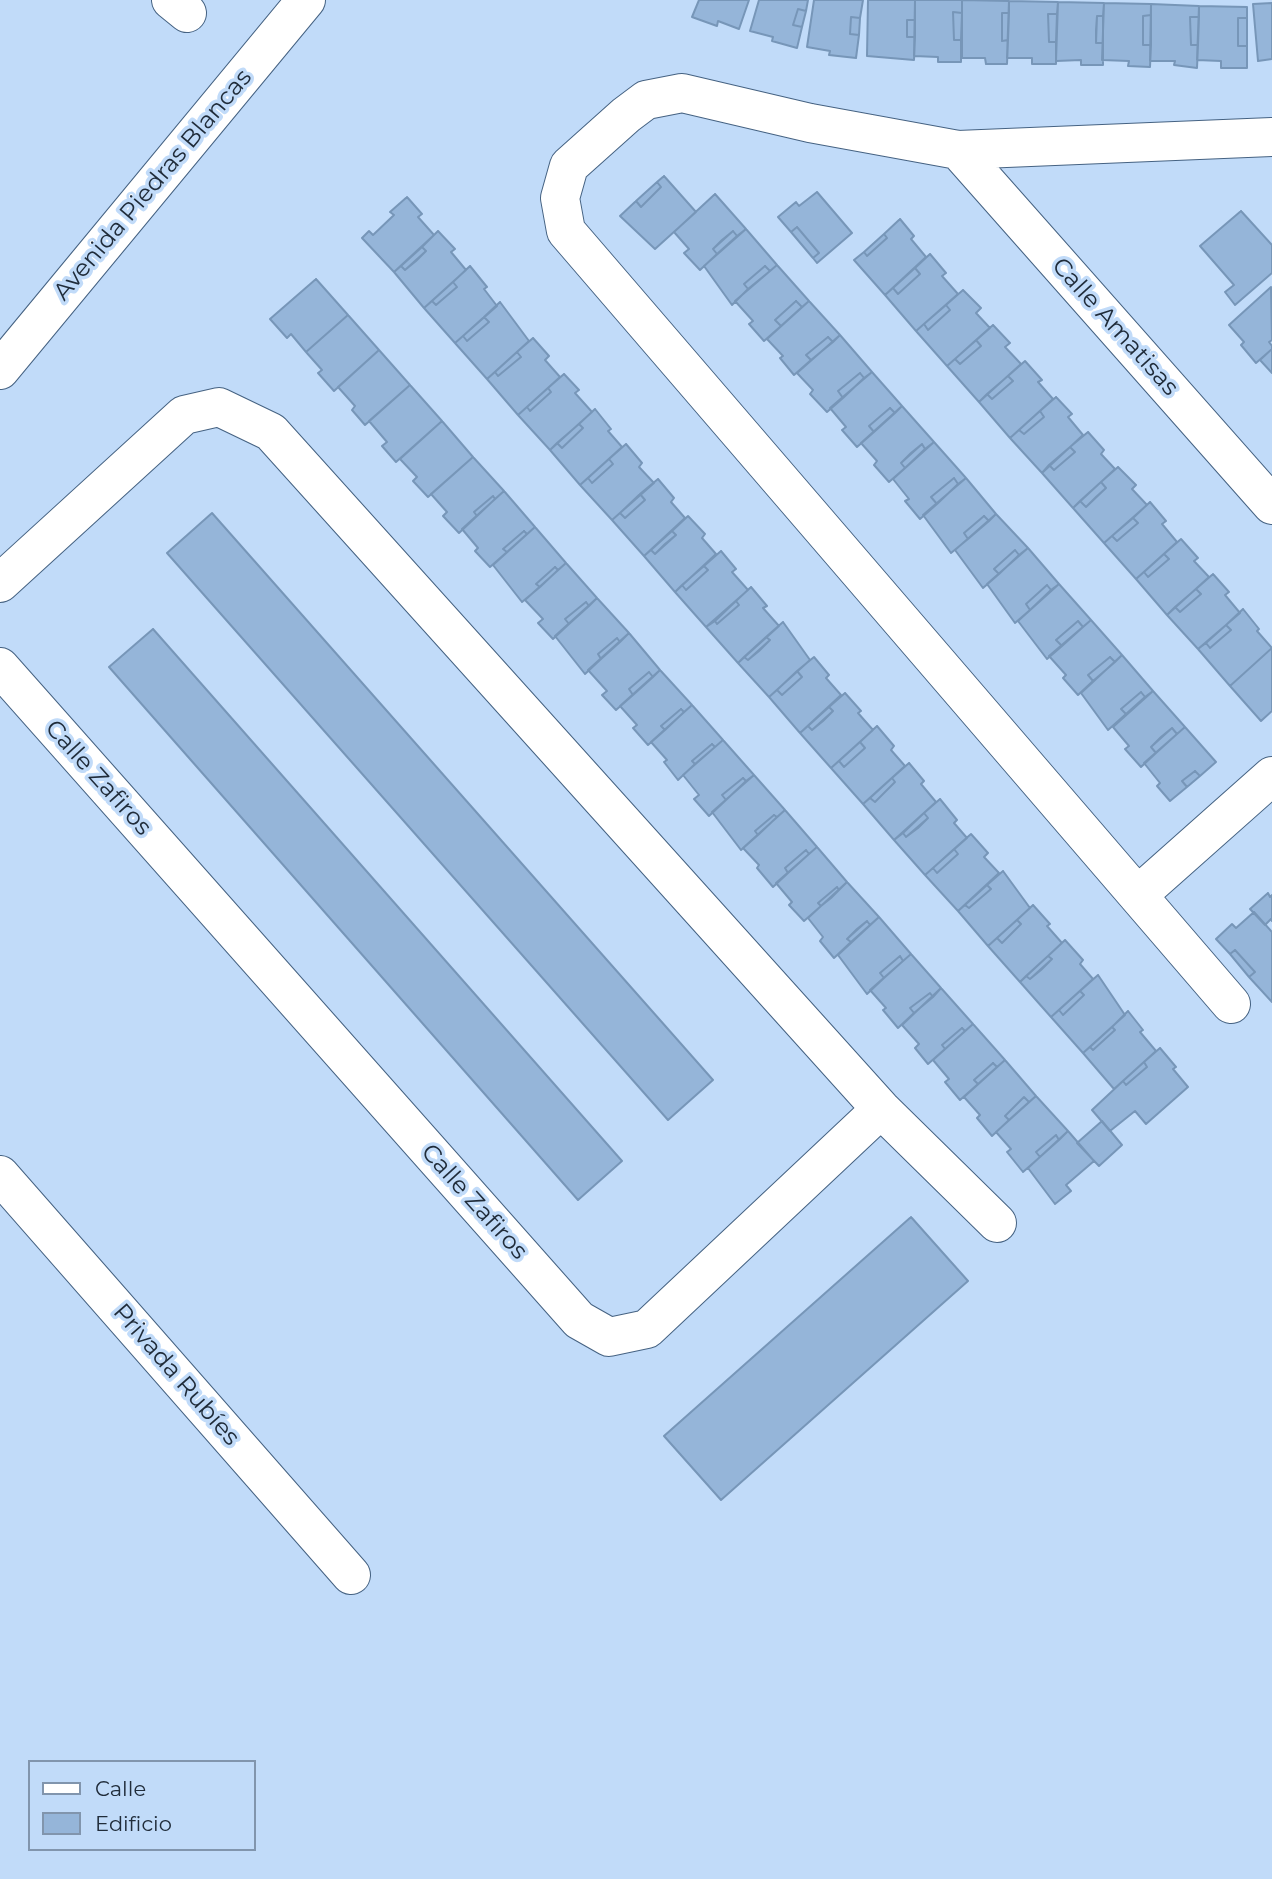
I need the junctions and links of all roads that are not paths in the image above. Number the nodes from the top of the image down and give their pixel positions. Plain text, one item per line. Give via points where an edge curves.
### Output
1 (306, 0) edge
2 (1272, 137) edge
3 (958, 150) junction
4 (0, 370) edge
5 (1272, 505) edge
6 (0, 583) edge
7 (0, 667) edge
8 (1272, 776) edge
9 (1138, 895) junction
10 (1231, 1004) dead end
11 (881, 1110) junction
12 (0, 1175) edge
13 (997, 1223) dead end
14 (351, 1575) dead end

1 - 4 street, Avenida Piedras Blancas
2 - 3 street
3 - 5 street, Calle Amatisas
3 - 9 street via 682,93 646,100 626,115 569,166 560,198 566,231
6 - 11 street via 184,415 219,407 271,432
7 - 11 street, Calle Zafiros via 579,1320 610,1337 647,1329
8 - 9 street
9 - 10 street
11 - 13 street
12 - 14 street, Privada Rubíes

